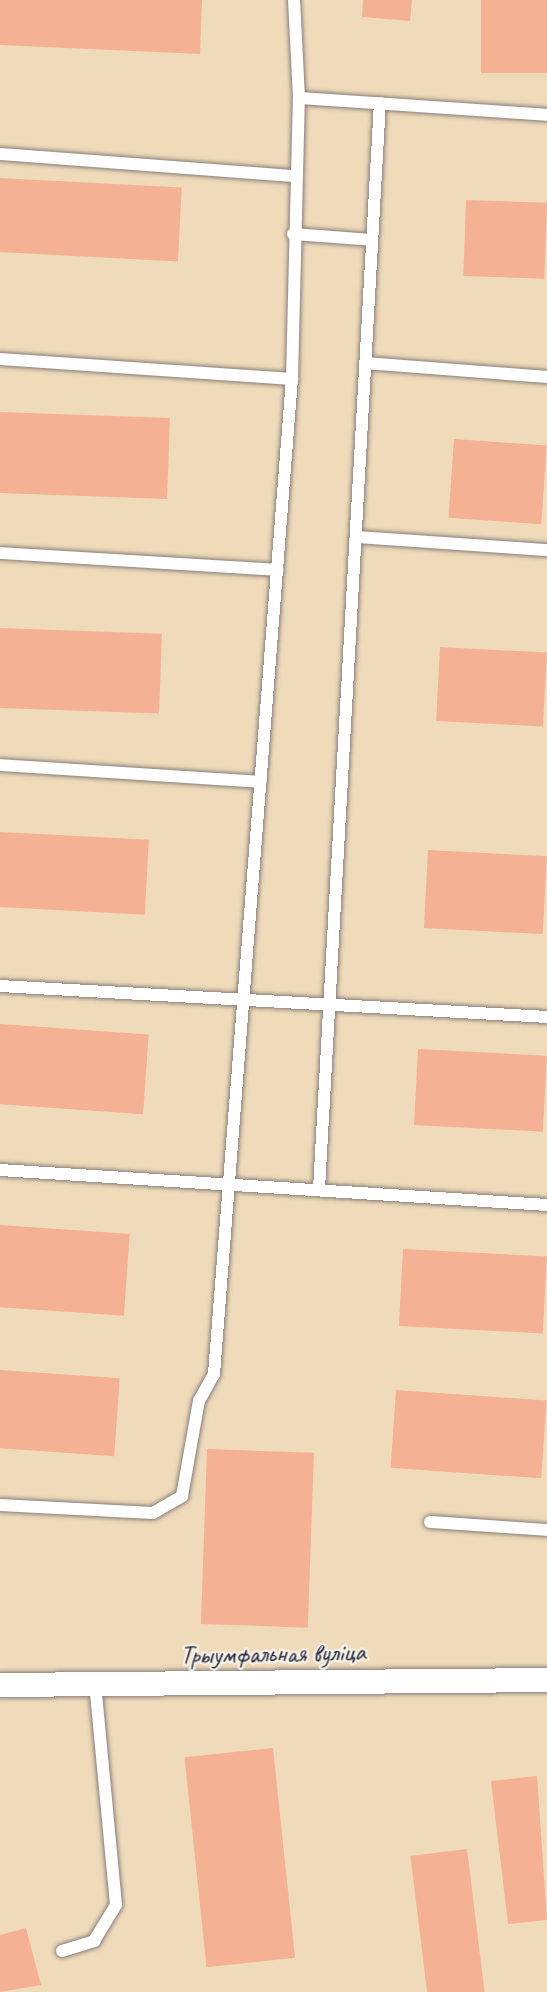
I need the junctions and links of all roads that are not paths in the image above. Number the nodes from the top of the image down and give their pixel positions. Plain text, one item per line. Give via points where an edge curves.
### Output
1 (294, 0) edge
2 (299, 98) junction
3 (380, 103) junction
4 (547, 115) edge
5 (0, 154) edge
6 (293, 176) junction
7 (293, 234) junction
8 (372, 240) junction
9 (0, 358) edge
10 (365, 363) junction
11 (547, 377) edge
12 (292, 379) junction
13 (356, 537) junction
14 (547, 550) edge
15 (0, 553) edge
16 (277, 570) junction
17 (0, 765) edge
18 (260, 782) junction
19 (0, 986) edge
20 (243, 1002) junction
21 (329, 1007) junction
22 (547, 1017) edge
23 (0, 1170) edge
24 (229, 1182) junction
25 (319, 1189) junction
26 (547, 1205) edge
27 (0, 1505) edge
28 (430, 1522) dead end
29 (547, 1530) edge
30 (547, 1680) edge
31 (95, 1684) junction
32 (0, 1685) edge
33 (62, 1951) dead end

1 - 2 lane
2 - 3 lane
2 - 6 lane
3 - 4 lane
3 - 8 lane
5 - 6 lane
6 - 7 lane
7 - 8 lane
7 - 12 lane
8 - 10 lane
9 - 12 lane
10 - 11 lane
10 - 13 lane
12 - 16 lane
13 - 14 lane
13 - 21 lane
15 - 16 lane
16 - 18 lane
17 - 18 lane
18 - 20 lane
19 - 20 lane
20 - 21 lane
20 - 24 lane
21 - 22 lane
21 - 25 lane
23 - 24 lane
24 - 25 lane
24 - 27 lane via 214,1374 199,1401 182,1496 153,1513
25 - 26 lane
28 - 29 lane
30 - 31 street, Трыумфальная вуліца
31 - 32 street, Трыумфальная вуліца
31 - 33 lane via 116,1905 94,1941

